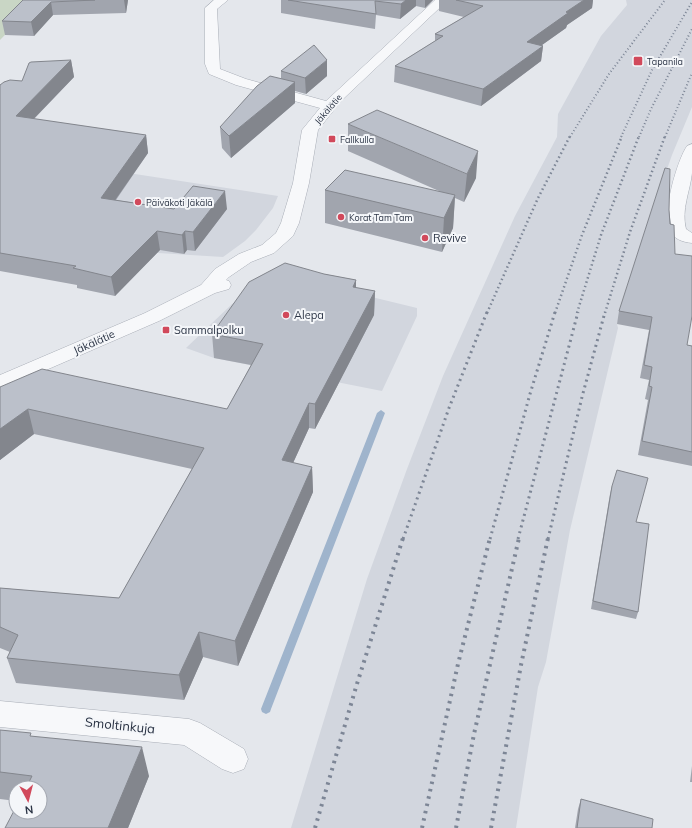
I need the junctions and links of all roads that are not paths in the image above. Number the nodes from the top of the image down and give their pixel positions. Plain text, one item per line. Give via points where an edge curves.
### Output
1 (222, 0) edge
2 (442, 0) edge
3 (328, 106) junction
4 (689, 156) edge
5 (692, 238) edge
6 (0, 383) edge
7 (0, 714) edge
8 (233, 759) dead end

1 - 3 street via 211,8 214,71 241,82
2 - 3 street, Jäkälätie
3 - 6 street, Jäkälätie via 310,130 302,183 290,223 284,236 268,249 259,263 239,279 208,289 152,317
4 - 5 street via 677,208 677,229
7 - 8 street, Smoltinkuja via 189,732

